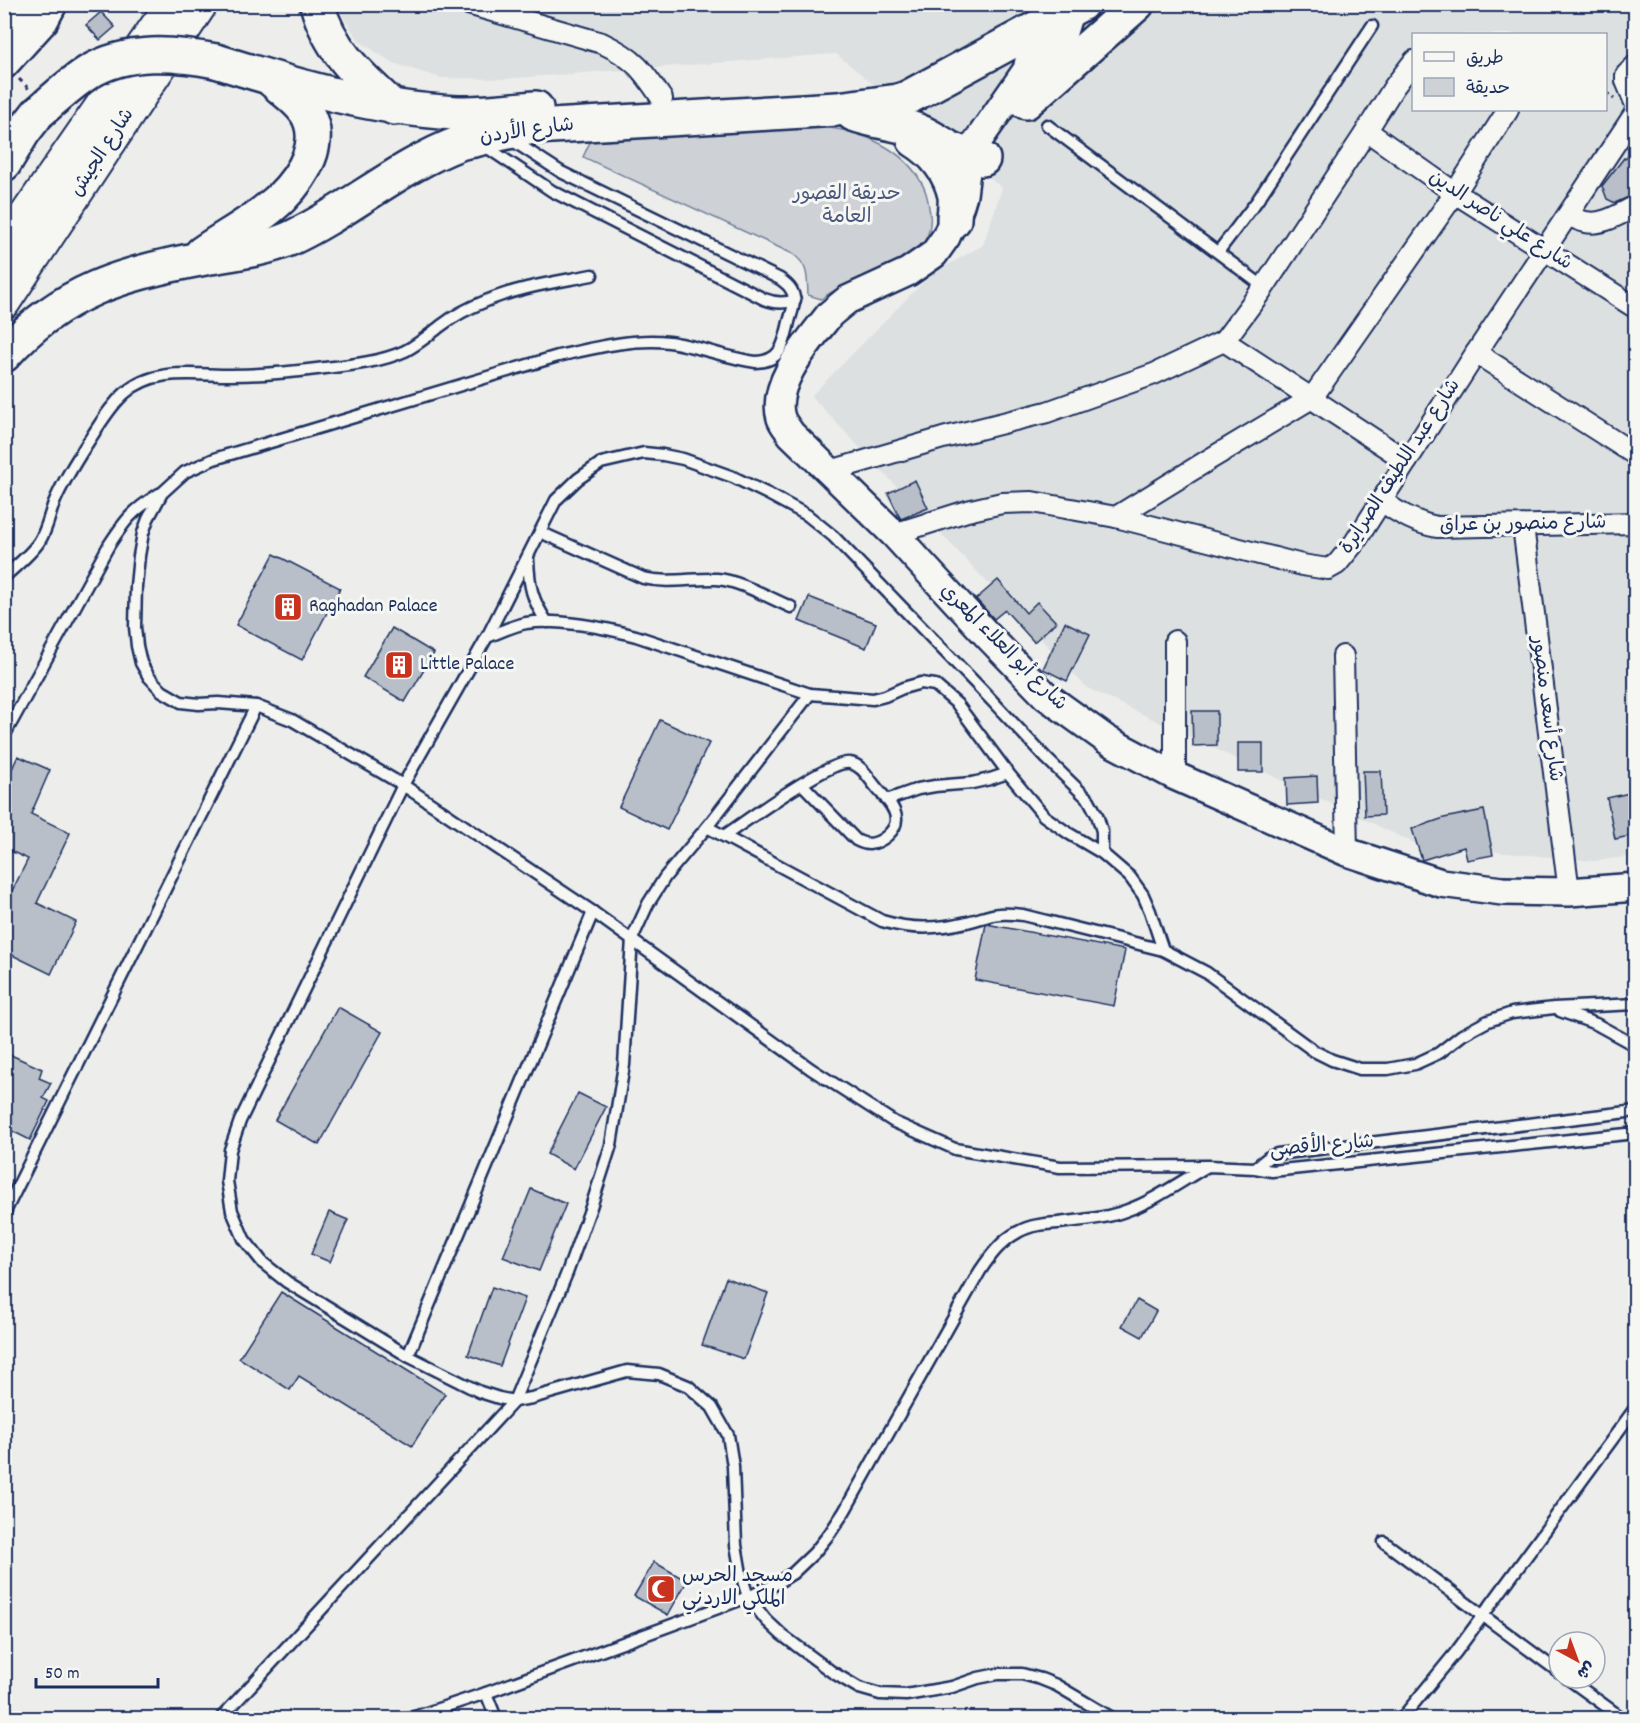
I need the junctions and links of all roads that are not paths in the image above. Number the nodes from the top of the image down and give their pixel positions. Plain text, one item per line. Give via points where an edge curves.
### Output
1 (31, 4) edge
2 (53, 4) edge
3 (171, 4) edge
4 (201, 4) edge
5 (317, 4) edge
6 (468, 4) edge
7 (1137, 4) edge
8 (1055, 9) edge
9 (1372, 27) dead end
10 (4, 39) edge
11 (1412, 62) edge
12 (4, 65) edge
13 (1634, 66) edge
14 (269, 77) junction
15 (662, 99) junction
16 (1635, 107) edge
17 (394, 108) junction
18 (837, 109) junction
19 (1507, 111) edge
20 (1037, 113) junction
21 (893, 125) junction
22 (1367, 131) junction
23 (488, 136) junction
24 (975, 157) junction
25 (4, 164) edge
26 (550, 165) junction
27 (540, 184) junction
28 (1455, 193) junction
29 (1635, 206) edge
30 (958, 207) junction
31 (1568, 215) junction
32 (4, 247) edge
33 (1544, 249) junction
34 (1218, 252) junction
35 (191, 261) junction
36 (592, 275) dead end
37 (1264, 287) junction
38 (795, 300) junction
39 (4, 302) edge
40 (1635, 308) edge
41 (1224, 341) junction
42 (1476, 353) junction
43 (4, 355) edge
44 (1312, 398) junction
45 (1635, 455) edge
46 (1407, 461) junction
47 (830, 471) junction
48 (162, 493) junction
49 (1382, 501) junction
50 (1116, 517) junction
51 (1635, 524) edge
52 (1523, 526) junction
53 (540, 532) junction
54 (894, 534) junction
55 (528, 556) junction
56 (4, 577) edge
57 (791, 607) dead end
58 (547, 622) junction
59 (487, 637) junction
60 (1175, 640) dead end
61 (1343, 656) dead end
62 (810, 694) junction
63 (256, 706) junction
64 (4, 736) edge
65 (1008, 772) junction
66 (1174, 776) junction
67 (802, 784) junction
68 (404, 785) junction
69 (887, 800) junction
70 (707, 827) junction
71 (724, 836) junction
72 (1347, 852) junction
73 (1102, 854) junction
74 (1635, 887) edge
75 (1569, 892) junction
76 (593, 912) junction
77 (632, 939) junction
78 (1163, 950) junction
79 (1635, 1004) edge
80 (1554, 1008) junction
81 (1635, 1046) edge
82 (1635, 1111) edge
83 (1635, 1133) edge
84 (1208, 1166) junction
85 (1255, 1168) junction
86 (4, 1214) edge
87 (408, 1356) junction
88 (514, 1401) junction
89 (1635, 1407) edge
90 (1384, 1542) dead end
91 (748, 1597) junction
92 (1482, 1615) junction
93 (1547, 1663) edge
94 (1583, 1690) edge
95 (486, 1693) junction
96 (428, 1716) edge
97 (221, 1719) edge
98 (411, 1719) edge
99 (495, 1719) edge
100 (1112, 1719) edge
101 (1402, 1719) edge
102 (1622, 1719) edge

1 - 10 street
2 - 12 street via 44,21
3 - 32 main road, شارع الجيش
4 - 39 main road, شارع الجيش
5 - 17 highway via 322,23 338,50
6 - 15 street via 602,43 623,53
7 - 20 highway
8 - 15 highway, شارع الأردن via 888,87
8 - 18 highway, شارع الأردن via 908,98
8 - 20 street, شارع أبو العلاء المعري via 1057,52
8 - 24 street, شارع أبو العلاء المعري via 1027,70
9 - 34 lane via 1257,201
11 - 22 street
13 - 16 street, شارع عبد اللطيف الصرايرة via 1626,81
14 - 17 highway, شارع الأردن via 329,95
14 - 25 highway, شارع الأردن, bridge via 185,55 122,58 90,71 38,113
14 - 35 highway via 306,112 314,138 310,156 281,198
15 - 17 highway, شارع الأردن via 460,113
16 - 31 street, شارع عبد اللطيف الصرايرة via 1634,115
18 - 21 highway
18 - 23 highway, شارع الأردن via 536,127
19 - 28 street
20 - 24 street, شارع أبو العلاء المعري
20 - 34 lane
21 - 24 highway via 921,132
21 - 30 highway via 924,146 945,170
22 - 28 street, شارع علي ناصر الدين
22 - 37 street
23 - 26 lane
23 - 27 lane
23 - 35 highway, شارع الأردن via 435,154 288,239
24 - 30 street, شارع أبو العلاء المعري
26 - 27 lane
26 - 38 lane via 770,273 787,284
27 - 38 lane via 764,299 779,303
28 - 33 street, شارع علي ناصر الدين
28 - 44 street
29 - 31 street via 1593,223
30 - 47 street, شارع أبو العلاء المعري via 934,254 908,272 837,306 790,369 779,405 781,419 791,434
31 - 33 street, شارع عبد اللطيف الصرايرة
33 - 40 street, شارع علي ناصر الدين
33 - 42 street, شارع عبد اللطيف الصرايرة
34 - 37 lane
35 - 43 highway, شارع الأردن via 125,276 88,290 35,324
36 - 56 lane via 486,300 420,343 390,356 327,368 166,375 139,383 116,401 69,472 41,540
37 - 41 street
38 - 48 lane via 781,349 765,362 654,341 600,346 214,459 185,472
41 - 44 street
41 - 47 street via 1154,374 1057,409
42 - 45 street
42 - 46 street, شارع عبد اللطيف الصرايرة
44 - 46 street
44 - 50 street
46 - 49 street, شارع عبد اللطيف الصرايرة
47 - 54 street, شارع أبو العلاء المعري
48 - 63 lane via 148,519 139,556 135,627 141,663 162,691 182,702
48 - 64 lane via 140,506 122,525
49 - 50 street, شارع عبد اللطيف الصرايرة via 1356,542 1329,568 1302,565
49 - 52 street, شارع منصور بن عراق via 1420,524 1437,528
50 - 54 street, شارع عبد اللطيف الصرايرة via 1032,502 1002,503
51 - 52 street, شارع منصور بن عراق
52 - 75 street, شارع أسعد منصور
53 - 55 lane
53 - 57 lane via 643,578 657,582 720,579
53 - 73 lane via 556,500 578,479 601,463 644,453 683,459 733,477 807,515 833,536 1089,800 1102,831
54 - 66 street, شارع أبو العلاء المعري via 1046,696 1107,740
55 - 58 lane via 531,591
55 - 59 lane
58 - 59 lane via 526,624
58 - 62 lane via 595,626 636,636
59 - 68 lane
60 - 66 street
61 - 72 street
62 - 65 lane via 873,699 921,683 935,685 957,704
62 - 70 lane
63 - 68 lane via 292,720
63 - 86 lane
65 - 69 lane via 972,783 918,789
65 - 73 lane via 1044,816
66 - 72 street, شارع أبو العلاء المعري
67 - 69 lane via 841,763 851,763
67 - 69 lane via 856,840 866,844 877,843 893,830 894,810
67 - 71 lane
68 - 76 lane
68 - 87 lane via 240,1121 230,1150 227,1180 240,1230 263,1263 287,1282
70 - 71 lane
70 - 77 lane via 665,877
71 - 78 lane via 898,926 917,929 953,925 1007,913
72 - 75 street, شارع أبو العلاء المعري via 1456,886
73 - 78 lane via 1121,867 1143,894
74 - 75 street, شارع أبو العلاء المعري
76 - 77 lane
76 - 87 lane
77 - 84 lane via 829,1081 894,1122 955,1149 1060,1167
77 - 88 lane via 624,1065 611,1145 567,1273
78 - 80 lane via 1207,973 1314,1051 1360,1070 1415,1064 1488,1022 1512,1013
79 - 80 lane
80 - 81 lane via 1596,1024
82 - 85 lane, شارع الأقصى via 1277,1154
83 - 85 lane, شارع الأقصى via 1281,1171
84 - 85 lane
84 - 91 lane via 1126,1211 1034,1226 1002,1243 980,1271 830,1533 793,1573
87 - 88 lane via 480,1392
88 - 91 lane via 627,1371 659,1374 688,1386 712,1407 728,1435 734,1466 736,1545
88 - 97 lane
89 - 92 lane
90 - 92 lane
91 - 95 lane
91 - 100 lane via 782,1635 859,1688 906,1695 998,1674 1022,1674 1056,1685
92 - 93 lane
92 - 101 lane
94 - 102 lane
95 - 96 lane
95 - 99 lane
96 - 98 lane

